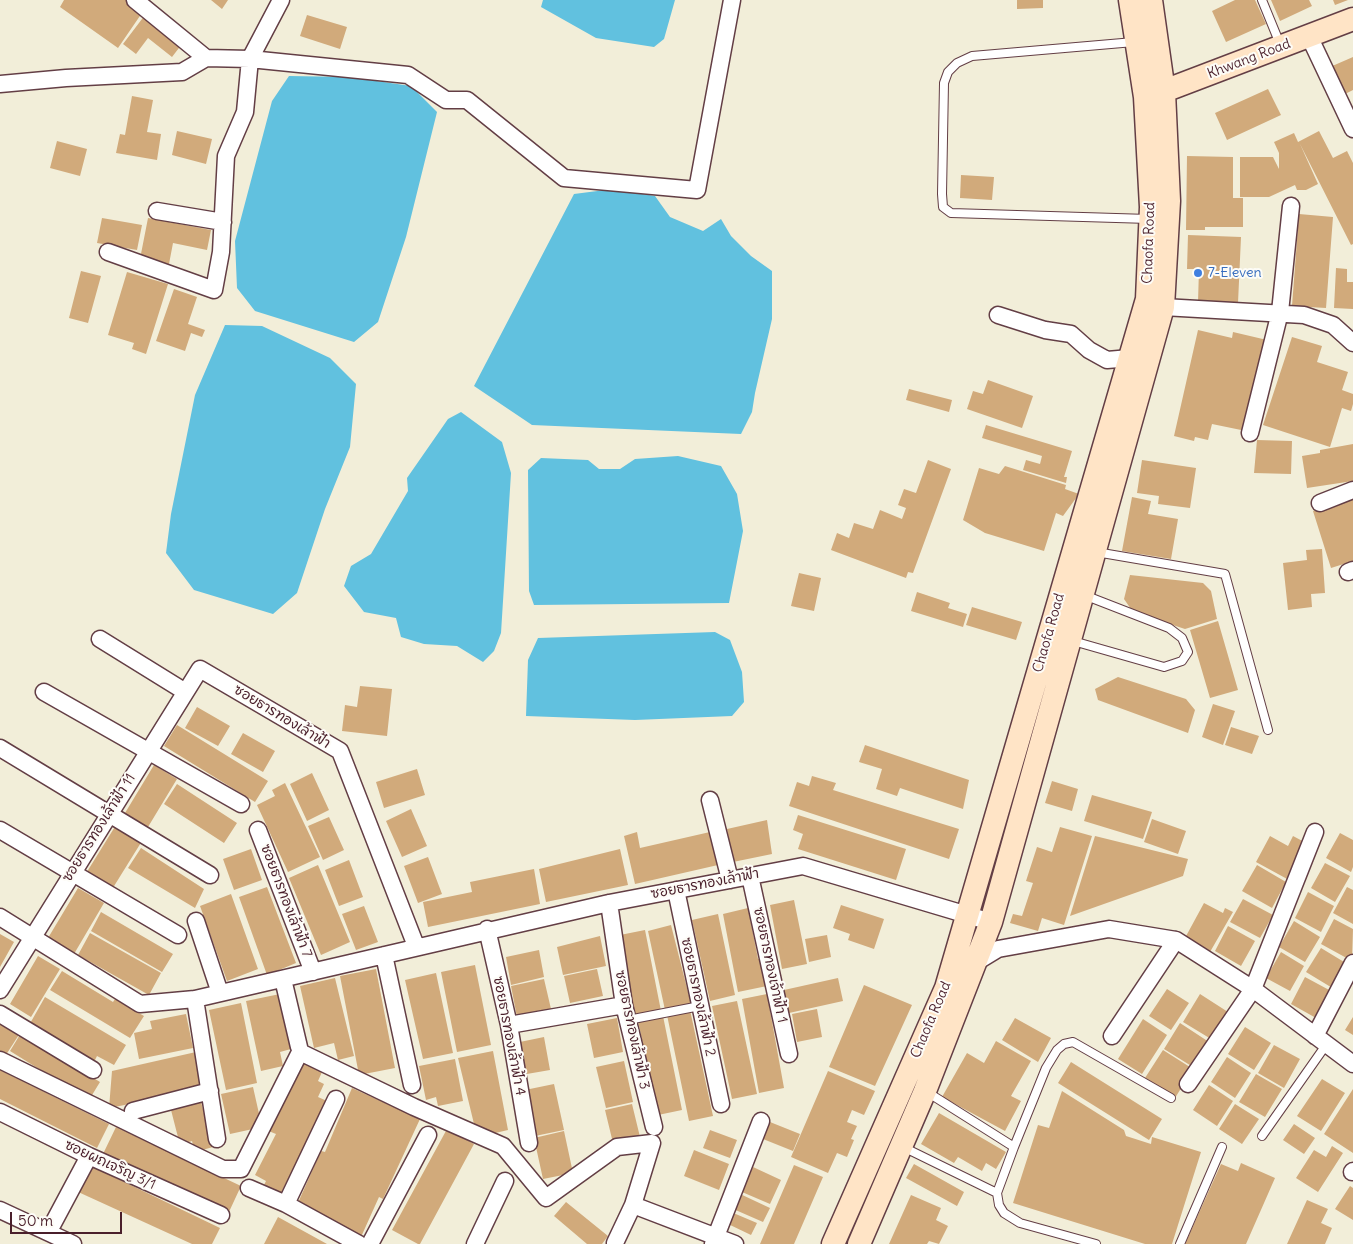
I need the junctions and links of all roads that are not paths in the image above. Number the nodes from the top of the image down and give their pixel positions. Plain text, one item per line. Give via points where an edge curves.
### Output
1 (135, 0) edge
2 (281, 0) edge
3 (732, 0) edge
4 (1130, 0) edge
5 (1151, 0) edge
6 (1262, 0) edge
7 (1353, 19) edge
8 (1309, 36) junction
9 (1136, 42) junction
10 (1281, 46) junction
11 (206, 58) junction
12 (250, 59) junction
13 (0, 84) edge
14 (1154, 95) junction
15 (1353, 129) edge
16 (1291, 206) dead end
17 (157, 211) dead end
18 (1151, 219) junction
19 (223, 222) junction
20 (108, 252) dead end
21 (1163, 307) junction
22 (1280, 312) junction
23 (998, 315) dead end
24 (1353, 342) edge
25 (1130, 358) junction
26 (1250, 433) dead end
27 (1353, 490) edge
28 (1320, 503) dead end
29 (1096, 552) junction
30 (1084, 595) junction
31 (100, 639) dead end
32 (1071, 641) junction
33 (200, 668) joint
34 (184, 690) junction
35 (44, 692) dead end
36 (1268, 730) dead end
37 (0, 748) edge
38 (148, 750) junction
39 (710, 800) dead end
40 (241, 804) dead end
41 (108, 813) junction
42 (0, 830) edge
43 (258, 830) dead end
44 (1315, 832) dead end
45 (71, 873) junction
46 (210, 875) dead end
47 (750, 876) junction
48 (730, 880) junction
49 (676, 890) junction
50 (609, 902) junction
51 (967, 915) junction
52 (0, 917) edge
53 (196, 921) dead end
54 (991, 922) junction
55 (487, 929) junction
56 (32, 935) junction
57 (178, 935) dead end
58 (1176, 940) junction
59 (416, 946) junction
60 (384, 955) junction
61 (975, 963) junction
62 (1353, 964) edge
63 (314, 972) junction
64 (284, 979) junction
65 (1253, 989) junction
66 (0, 990) edge
67 (220, 993) junction
68 (194, 999) junction
69 (700, 1006) junction
70 (626, 1013) junction
71 (0, 1014) edge
72 (509, 1026) junction
73 (1112, 1036) dead end
74 (1320, 1041) junction
75 (299, 1047) dead end
76 (789, 1054) dead end
77 (0, 1060) edge
78 (1353, 1064) edge
79 (93, 1070) dead end
80 (1188, 1084) dead end
81 (412, 1085) dead end
82 (210, 1091) junction
83 (925, 1091) junction
84 (1171, 1098) dead end
85 (336, 1099) dead end
86 (721, 1104) dead end
87 (133, 1111) dead end
88 (0, 1112) edge
89 (761, 1121) dead end
90 (654, 1127) dead end
91 (428, 1134) dead end
92 (1262, 1136) dead end
93 (217, 1139) dead end
94 (529, 1143) dead end
95 (901, 1146) junction
96 (1014, 1147) junction
97 (1222, 1147) dead end
98 (89, 1156) junction
99 (505, 1182) dead end
100 (249, 1188) dead end
101 (997, 1193) junction
102 (286, 1204) junction
103 (632, 1205) junction
104 (0, 1210) edge
105 (222, 1215) dead end
106 (49, 1231) junction
107 (714, 1240) edge
108 (615, 1243) edge
109 (73, 1244) edge
110 (359, 1244) edge
111 (370, 1244) edge
112 (475, 1244) edge
113 (735, 1244) edge
114 (833, 1244) edge
115 (859, 1244) edge
116 (1096, 1244) edge
117 (1180, 1244) edge

1 - 11 street
2 - 12 street
3 - 12 street via 696,190 564,178 467,100 446,100 408,75
4 - 9 main road, Chaofa Road
5 - 14 main road, Chaofa Road
6 - 10 lane
7 - 8 main road, Khwang Road
8 - 10 main road, Khwang Road
8 - 15 street
9 - 14 main road, Chaofa Road
9 - 18 lane via 972,56 957,63 948,72 944,83 943,207 951,213
10 - 14 main road, Khwang Road
11 - 12 street
11 - 13 street via 182,72
12 - 19 street via 245,112 226,156
14 - 18 main road, Chaofa Road
14 - 21 main road, Chaofa Road via 1169,201
16 - 22 street
17 - 19 street
18 - 25 main road, Chaofa Road via 1147,299
19 - 20 street via 214,290
21 - 22 street
21 - 29 main road, Chaofa Road
22 - 24 street via 1304,315 1333,325
22 - 26 street
23 - 25 street via 1045,330 1071,334 1107,360
25 - 51 main road, Chaofa Road
27 - 28 street
29 - 30 main road, Chaofa Road
29 - 36 lane via 1225,574
30 - 32 main road, Chaofa Road
30 - 32 lane via 1169,628 1182,638 1188,652 1182,661 1164,668
31 - 34 street
32 - 54 main road, Chaofa Road
33 - 34 street, ซอยธารทองเล้าฟ้า 11
33 - 59 street, ซอยธารทองเล้าฟ้า via 340,751
34 - 38 street, ซอยธารทองเล้าฟ้า 11
35 - 38 street
37 - 41 street
38 - 40 street
38 - 41 street, ซอยธารทองเล้าฟ้า 11
39 - 48 street
41 - 45 street, ซอยธารทองเล้าฟ้า 11
41 - 46 street
42 - 45 street
43 - 63 street, ซอยธารทองเล้าฟ้า 7
44 - 65 street
45 - 56 street, ซอยธารทองเล้าฟ้า 11
45 - 57 street
47 - 48 street, ซอยธารทองเล้าฟ้า
47 - 51 street, ซอยธารทองเล้าฟ้า via 803,866
47 - 76 street, ซอยธารทองเจ้าฟ้า 1
48 - 49 street, ซอยธารทองเล้าฟ้า
49 - 50 street, ซอยธารทองเล้าฟ้า
49 - 69 street, ซอยธารทองเล้าฟ้า 2
50 - 55 street, ซอยธารทองเล้าฟ้า
50 - 70 street, ซอยธารทองเล้าฟ้า 3
51 - 54 street, ซอยธารทองเล้าฟ้า
51 - 114 main road, Chaofa Road via 946,988
52 - 56 street
53 - 67 street
54 - 61 main road, Chaofa Road
55 - 59 street, ซอยธารทองเล้าฟ้า
55 - 72 street, ซอยธารทองเล้าฟ้า 4
56 - 66 street, ซอยธารทองเล้าฟ้า 11
56 - 68 street, ซอยธารทองเล้าฟ้า via 140,1004
58 - 61 street via 1109,930 998,949
58 - 65 street
58 - 73 street
59 - 60 street, ซอยธารทองเล้าฟ้า
60 - 63 street, ซอยธารทองเล้าฟ้า
60 - 81 street
61 - 83 main road, Chaofa Road
62 - 74 street
63 - 64 street, ซอยธารทองเล้าฟ้า
64 - 67 street, ซอยธารทองเล้าฟ้า
64 - 75 street
65 - 74 street
65 - 80 street
67 - 68 street, ซอยธารทองเล้าฟ้า
68 - 82 street
69 - 70 lane
69 - 86 street, ซอยธารทองเล้าฟ้า 2
70 - 72 street
70 - 90 street, ซอยธารทองเล้าฟ้า 3
71 - 79 street
72 - 94 street, ซอยธารทองเล้าฟ้า 4
74 - 78 street
74 - 92 lane
77 - 103 street via 222,1169 241,1169 300,1052 502,1146 546,1198 618,1147 652,1143
82 - 87 street
82 - 93 street
83 - 95 main road, Chaofa Road
83 - 96 lane
84 - 96 lane via 1073,1042 1064,1044 1046,1068
85 - 102 street
88 - 98 street, ซอยผถเจริญ 3/1
89 - 107 street
91 - 111 street
95 - 101 lane
95 - 115 main road, Chaofa Road
96 - 101 lane
97 - 117 lane
98 - 105 street, ซอยผถเจริญ 3/1
98 - 106 street
99 - 112 street
100 - 102 street
101 - 116 lane via 1004,1213 1020,1223
102 - 110 street
103 - 107 street
103 - 108 street
104 - 106 street
106 - 109 street
107 - 113 street

